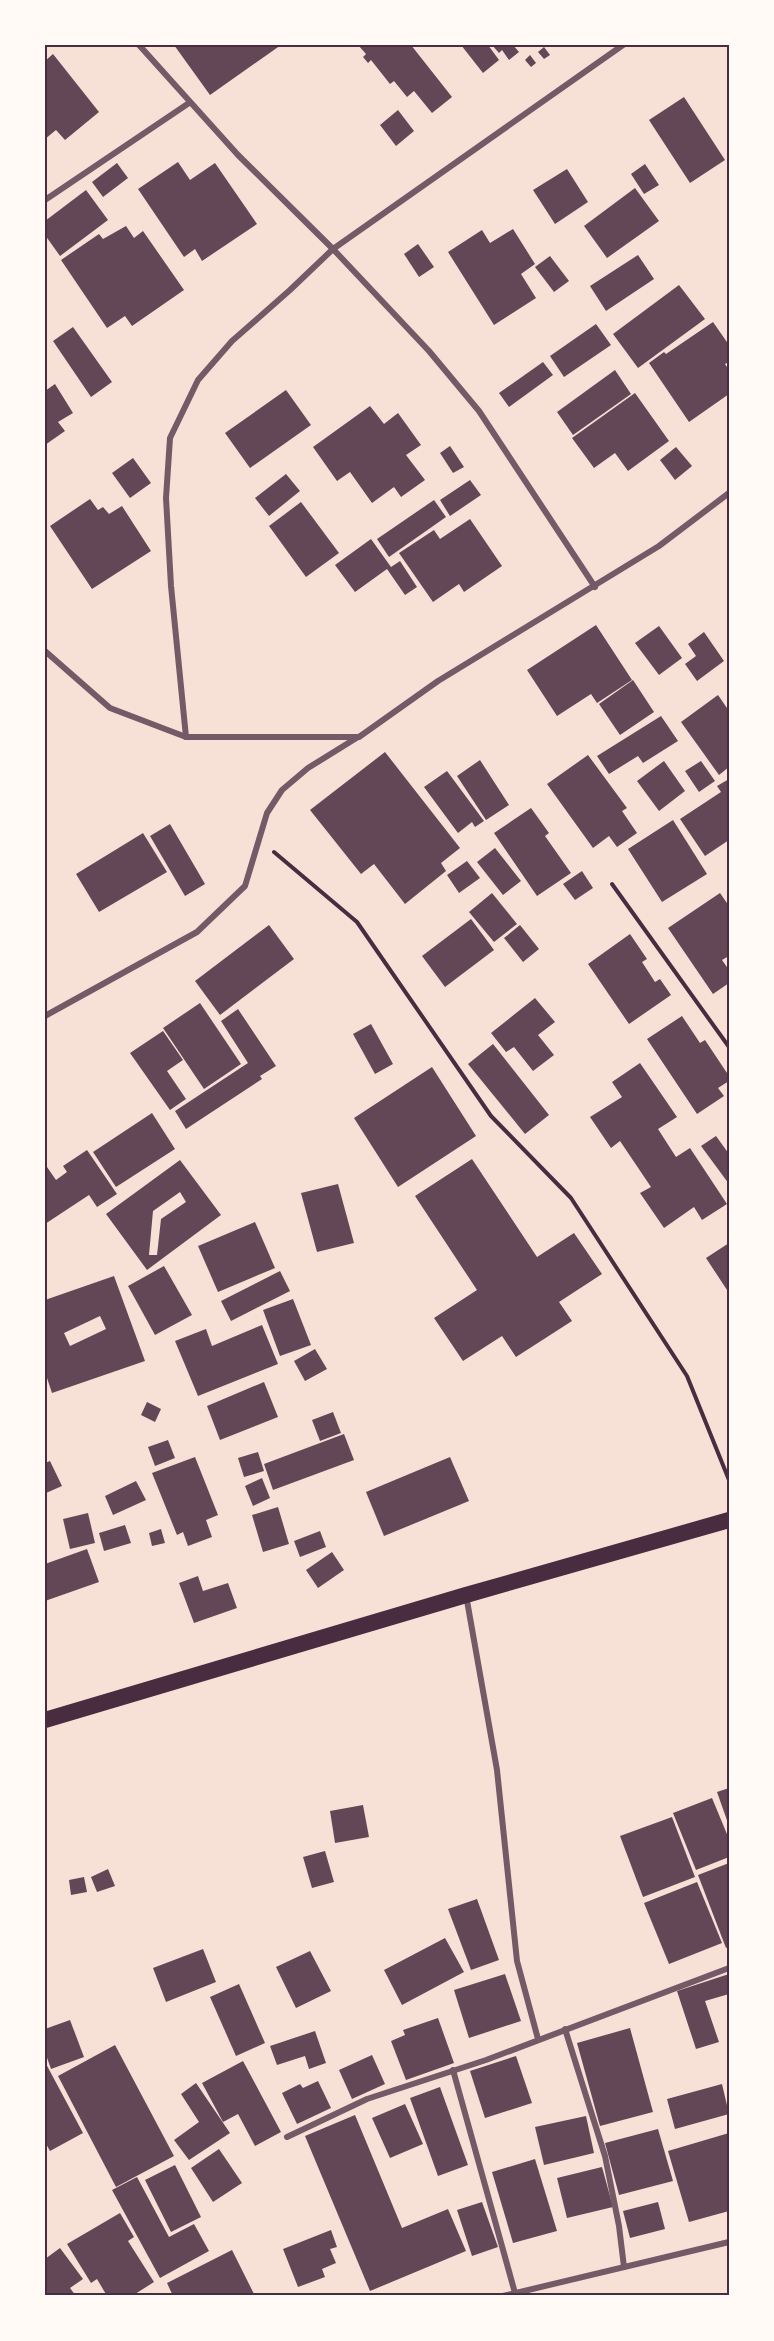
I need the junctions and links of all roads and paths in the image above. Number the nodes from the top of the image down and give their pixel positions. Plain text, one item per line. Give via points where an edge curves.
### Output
1 (139, 45) edge
2 (623, 45) edge
3 (189, 103) junction
4 (45, 200) edge
5 (333, 249) junction
6 (729, 493) edge
7 (595, 587) junction
8 (45, 651) edge
9 (186, 737) junction
10 (358, 737) junction
11 (259, 840) junction
12 (612, 884) dead end
13 (45, 1016) edge
14 (729, 1047) edge
15 (729, 1460) edge
16 (722, 1463) junction
17 (729, 1480) edge
18 (729, 1520) edge
19 (466, 1595) junction
20 (45, 1720) edge
21 (729, 1968) edge
22 (565, 2029) junction
23 (538, 2039) junction
24 (453, 2070) junction
25 (286, 2137) dead end
26 (729, 2242) edge
27 (624, 2267) junction
28 (515, 2293) junction
29 (503, 2296) edge

1 - 3 street
2 - 5 street
3 - 4 street
3 - 5 street
5 - 7 street via 429,351 479,411
5 - 9 street via 232,341 198,380 170,438 166,498 169,564
6 - 7 street via 659,546
7 - 10 street via 438,681
8 - 9 street via 110,708
9 - 10 street
10 - 11 street via 308,768 282,790 267,813
11 - 13 street via 245,886 197,932
11 - 16 path via 357,922 491,1116 571,1198 687,1376
12 - 14 path
15 - 16 path
16 - 17 path
18 - 19 highway
19 - 20 highway
19 - 23 street via 497,1770 517,1960
21 - 22 street
22 - 23 street
22 - 27 street via 605,2156
23 - 24 street
24 - 25 street via 367,2099
24 - 28 street
26 - 27 street
27 - 28 street
28 - 29 street

